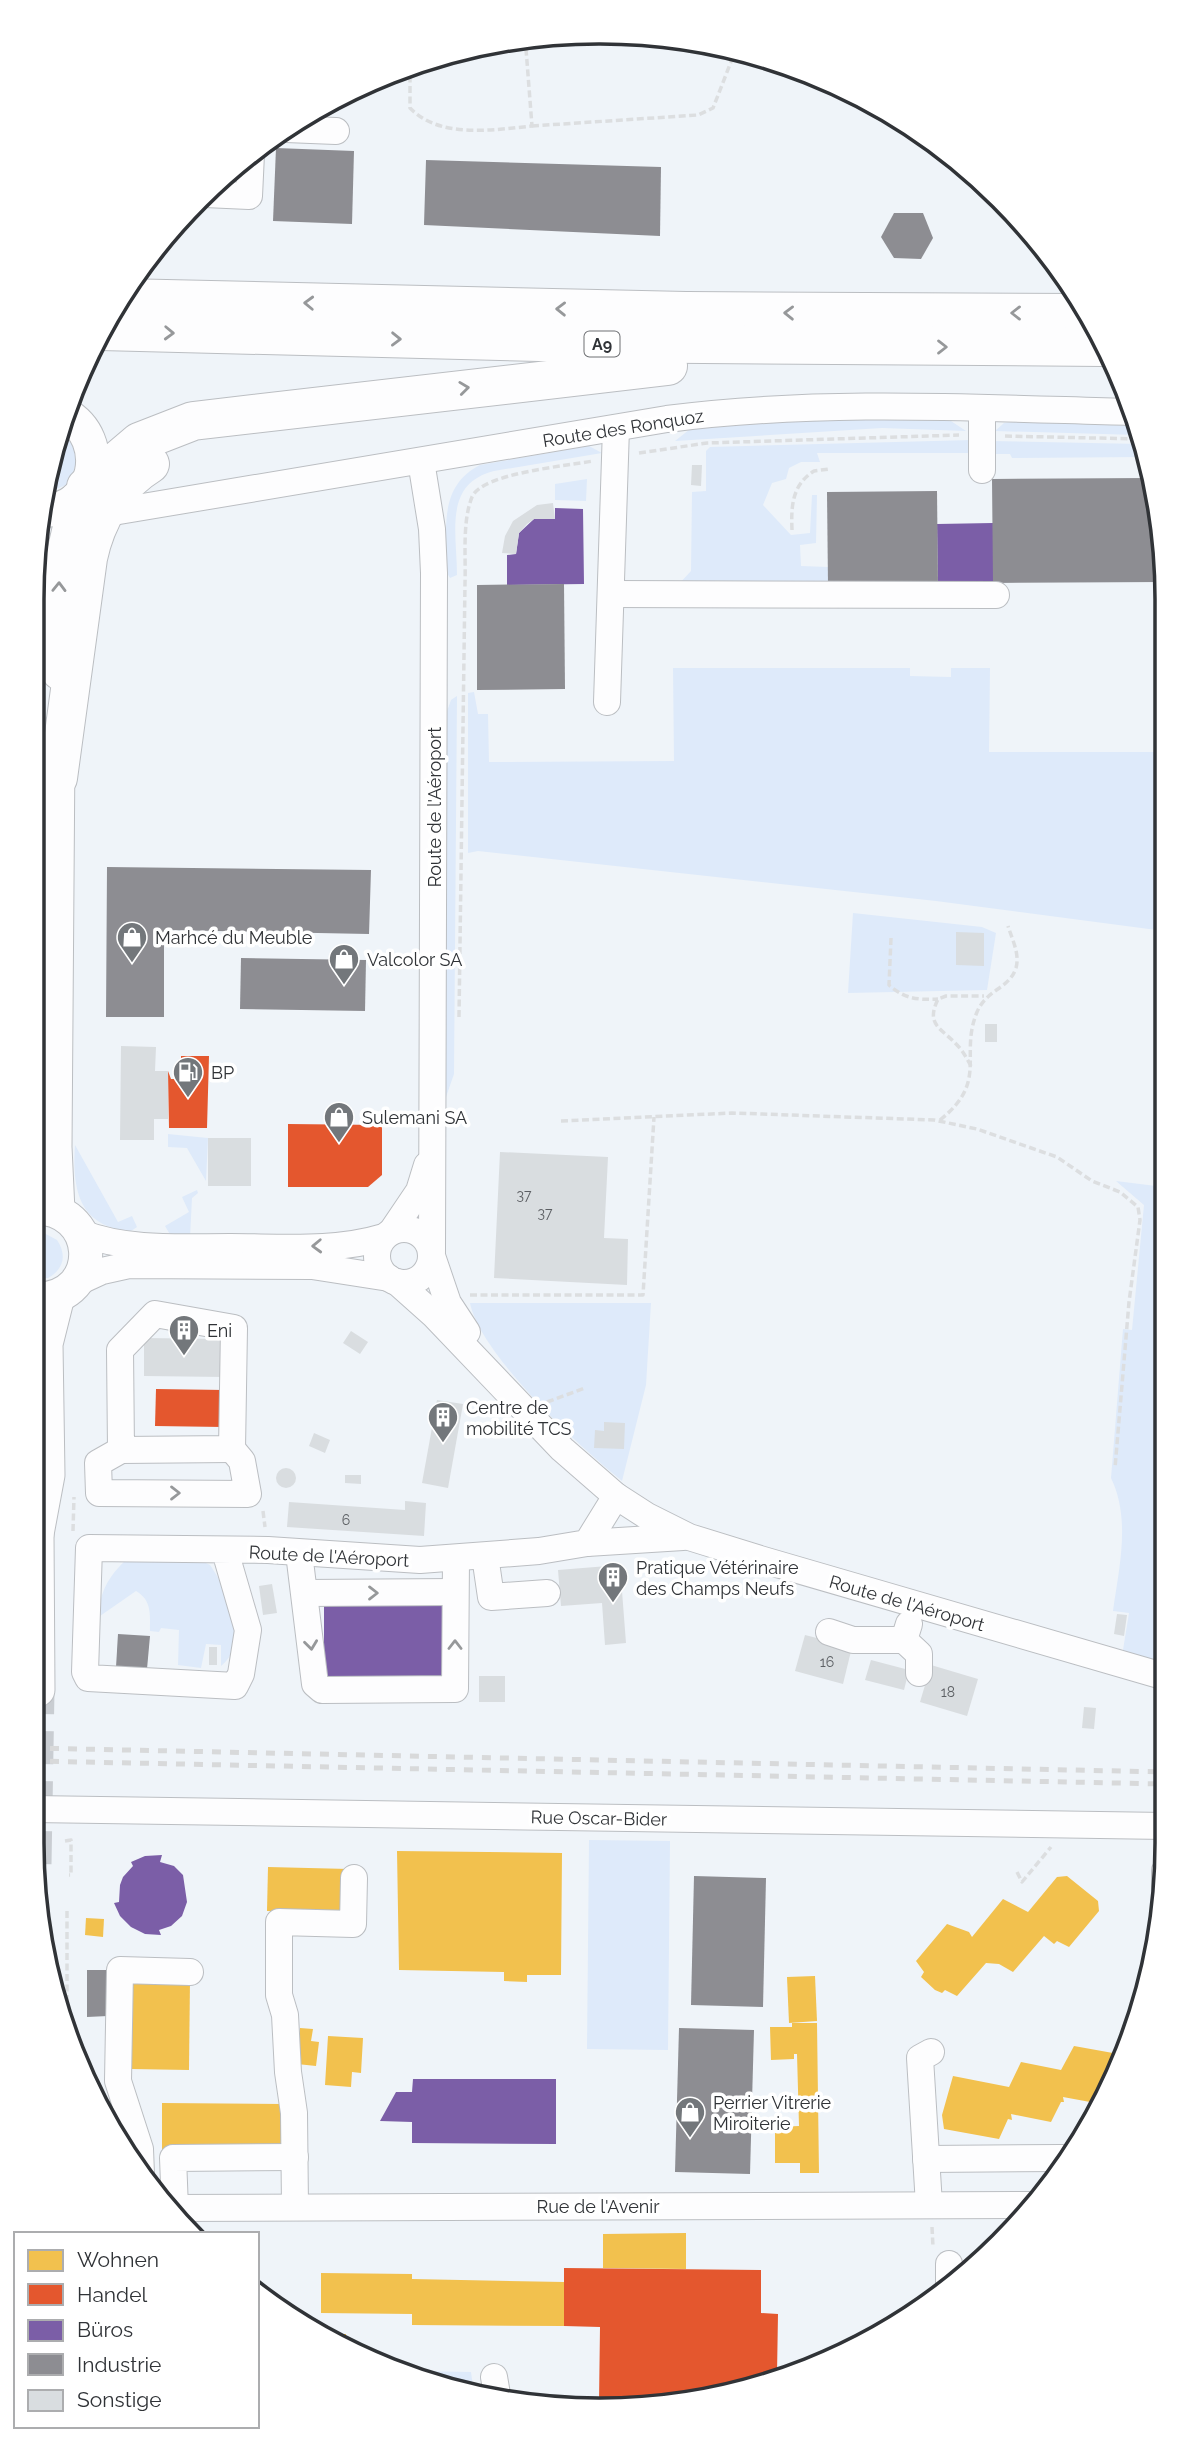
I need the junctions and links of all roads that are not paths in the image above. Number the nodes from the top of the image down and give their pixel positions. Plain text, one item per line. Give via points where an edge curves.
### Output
1 (303, 130) edge
2 (336, 131) dead end
3 (250, 168) edge
4 (220, 195) edge
5 (133, 297) edge
6 (1075, 313) edge
7 (113, 331) edge
8 (901, 347) junction
9 (1094, 347) edge
10 (982, 408) junction
11 (299, 409) junction
12 (1122, 412) edge
13 (74, 417) edge
14 (616, 428) junction
15 (421, 461) junction
16 (982, 470) dead end
17 (81, 493) junction
18 (51, 509) edge
19 (119, 511) dead end
20 (612, 594) junction
21 (996, 596) dead end
22 (607, 702) dead end
23 (58, 778) junction
24 (430, 1153) junction
25 (45, 1209) edge
26 (82, 1233) junction
27 (388, 1234) junction
28 (432, 1254) junction
29 (393, 1280) junction
30 (55, 1292) edge
31 (503, 1386) junction
32 (232, 1449) junction
33 (121, 1450) junction
34 (44, 1489) edge
35 (616, 1496) junction
36 (689, 1536) junction
37 (587, 1543) junction
38 (225, 1551) junction
39 (299, 1553) junction
40 (485, 1556) junction
41 (456, 1559) junction
42 (455, 1592) junction
43 (304, 1593) junction
44 (547, 1593) dead end
45 (915, 1606) junction
46 (829, 1632) dead end
47 (904, 1640) junction
48 (919, 1673) dead end
49 (1155, 1674) edge
50 (44, 1809) edge
51 (1155, 1826) edge
52 (354, 1878) dead end
53 (190, 1972) dead end
54 (931, 2052) dead end
55 (140, 2155) edge
56 (295, 2157) junction
57 (1057, 2158) edge
58 (926, 2159) junction
59 (171, 2196) edge
60 (929, 2205) junction
61 (1020, 2205) edge
62 (295, 2207) junction
63 (181, 2208) edge

1 - 2 street
3 - 4 street via 249,196
6 -> 5 highway, A9 via 686,312
7 -> 8 highway, A9
8 -> 9 highway, A9
11 -> 8 highway via 606,372
10 - 12 street, Route des Ronquoz
10 - 14 street, Route des Ronquoz via 752,410
10 - 16 street
11 - 17 highway via 176,425 139,442
11 - 23 highway via 159,459 136,474 109,504 94,532 88,558
13 - 17 main road via 94,454 94,466
14 - 15 street, Route des Ronquoz
14 - 20 street
15 - 19 street, Route des Ronquoz
15 - 24 street, Route de l'Aéroport via 434,573
17 - 18 main road
23 -> 17 main road via 60,568
20 - 21 street
20 - 22 street
23 - 25 main road via 55,1147
24 - 27 street, Route de l'Aéroport via 419,1191
24 - 28 street, Route de l'Aéroport
25 - 26 main road via 73,1221
27 -> 26 street via 344,1245 160,1247 117,1244
26 - 30 main road via 86,1261
27 - 28 street via 409,1228 417,1231
27 - 29 street via 377,1258
28 - 29 street via 421,1278 405,1283
28 - 31 street, Route de l'Aéroport via 448,1303
29 - 30 street via 312,1266 129,1265 109,1268
29 - 31 street, Route de l'Aéroport
30 - 34 main road via 46,1344 48,1475
31 - 35 street, Route de l'Aéroport via 562,1449
32 - 33 street
33 -> 32 street via 99,1463 99,1493 248,1494 242,1461
32 - 33 street via 234,1328 155,1314 120,1350
35 - 36 street, Route de l'Aéroport
35 - 37 street
36 - 37 street, Route de l'Aéroport
36 - 45 street, Route de l'Aéroport
37 - 40 street, Route de l'Aéroport
38 - 38 street, Route de l'Aéroport via 89,1548 88,1678 235,1686 248,1630
38 - 39 street, Route de l'Aéroport
39 - 41 street, Route de l'Aéroport
39 - 43 street
40 - 41 street, Route de l'Aéroport
40 - 44 street via 491,1597
41 - 42 street
43 -> 42 street
43 -> 42 street via 317,1689 451,1691 456,1685
45 - 47 street
45 - 49 street, Route de l'Aéroport
46 - 47 street via 853,1640
47 - 48 street via 919,1654
50 - 51 street, Rue Oscar-Bider
52 - 56 street via 353,1924 279,1922 279,1995 285,2015
53 - 55 street via 121,1970 118,2081
54 - 58 street via 920,2057
56 - 59 street via 173,2158
56 - 62 street
57 - 58 street
58 - 60 street
60 - 61 street, Rue de l'Avenir
60 - 62 street, Rue de l'Avenir
62 - 63 street, Rue de l'Avenir

